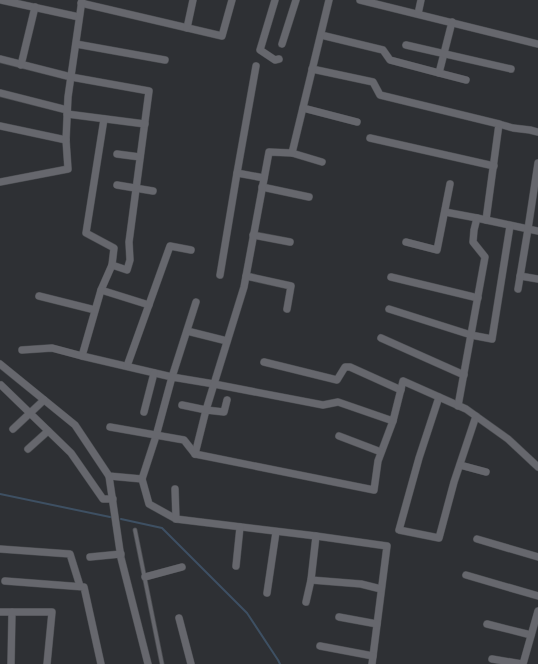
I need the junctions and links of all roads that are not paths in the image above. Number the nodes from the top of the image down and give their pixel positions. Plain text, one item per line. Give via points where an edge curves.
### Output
1 (1, 0) edge
2 (194, 0) edge
3 (232, 0) edge
4 (275, 0) edge
5 (296, 0) edge
6 (329, 0) edge
7 (360, 0) edge
8 (421, 0) edge
9 (82, 1) edge
10 (35, 7) junction
11 (418, 14) junction
12 (79, 17) junction
13 (452, 22) junction
14 (187, 28) junction
15 (321, 35) junction
16 (76, 44) junction
17 (282, 44) dead end
18 (538, 44) edge
19 (406, 45) dead end
20 (444, 54) junction
21 (0, 59) edge
22 (279, 59) dead end
23 (165, 60) dead end
24 (22, 64) junction
25 (256, 66) dead end
26 (312, 69) junction
27 (511, 69) dead end
28 (439, 73) junction
29 (71, 78) junction
30 (466, 80) dead end
31 (0, 93) edge
32 (303, 108) junction
33 (67, 112) junction
34 (104, 119) junction
35 (357, 122) dead end
36 (145, 124) junction
37 (499, 124) junction
38 (0, 126) edge
39 (538, 132) edge
40 (370, 138) dead end
41 (66, 140) junction
42 (292, 153) junction
43 (118, 154) dead end
44 (140, 157) junction
45 (322, 162) dead end
46 (538, 163) edge
47 (494, 166) junction
48 (237, 173) junction
49 (264, 178) junction
50 (0, 182) edge
51 (450, 184) dead end
52 (117, 185) dead end
53 (262, 187) junction
54 (136, 188) junction
55 (153, 191) dead end
56 (309, 197) dead end
57 (445, 212) junction
58 (477, 218) junction
59 (486, 220) junction
60 (510, 226) junction
61 (528, 229) junction
62 (538, 232) edge
63 (253, 235) junction
64 (290, 242) dead end
65 (406, 242) dead end
66 (191, 250) dead end
67 (112, 265) junction
68 (220, 275) dead end
69 (246, 276) junction
70 (520, 276) junction
71 (391, 277) dead end
72 (538, 279) edge
73 (518, 289) dead end
74 (100, 290) junction
75 (39, 296) dead end
76 (478, 298) junction
77 (196, 302) dead end
78 (149, 305) junction
79 (286, 309) dead end
80 (389, 309) dead end
81 (95, 310) junction
82 (187, 331) junction
83 (471, 335) junction
84 (381, 338) dead end
85 (227, 341) junction
86 (22, 350) dead end
87 (82, 356) junction
88 (264, 362) dead end
89 (0, 364) edge
90 (127, 366) junction
91 (154, 373) junction
92 (464, 375) junction
93 (172, 377) junction
94 (214, 384) junction
95 (1, 385) dead end
96 (401, 390) junction
97 (439, 397) junction
98 (44, 400) junction
99 (227, 400) dead end
100 (182, 405) dead end
101 (458, 406) junction
102 (206, 410) junction
103 (144, 412) dead end
104 (30, 413) junction
105 (476, 416) junction
106 (393, 421) junction
107 (110, 427) dead end
108 (13, 429) dead end
109 (48, 431) junction
110 (156, 436) junction
111 (339, 436) dead end
112 (28, 448) dead end
113 (381, 452) junction
114 (195, 454) junction
115 (460, 464) junction
116 (538, 467) edge
117 (486, 472) dead end
118 (110, 476) junction
119 (142, 479) junction
120 (175, 489) dead end
121 (113, 499) junction
122 (176, 520) junction
123 (240, 527) junction
124 (134, 530) dead end
125 (276, 532) junction
126 (316, 536) junction
127 (477, 539) dead end
128 (0, 549) edge
129 (121, 554) junction
130 (538, 557) edge
131 (90, 558) dead end
132 (236, 566) dead end
133 (182, 567) dead end
134 (466, 575) dead end
135 (145, 577) junction
136 (311, 580) junction
137 (5, 581) dead end
138 (80, 586) junction
139 (381, 589) junction
140 (267, 593) dead end
141 (538, 596) edge
142 (306, 602) dead end
143 (538, 611) edge
144 (0, 612) edge
145 (12, 612) junction
146 (339, 617) dead end
147 (179, 618) dead end
148 (377, 624) junction
149 (487, 624) dead end
150 (531, 635) junction
151 (320, 646) dead end
152 (373, 656) junction
153 (492, 659) dead end
154 (11, 664) edge
155 (47, 664) edge
156 (101, 664) edge
157 (148, 664) edge
158 (162, 664) edge
159 (191, 664) edge
160 (372, 664) edge
161 (523, 664) edge

1 - 10 street
2 - 14 street
3 - 14 street via 222,36
4 - 22 street via 260,50 275,60
5 - 17 street
6 - 15 street
7 - 11 street
8 - 11 street
9 - 12 street
9 - 14 street
10 - 12 street
10 - 24 street
11 - 13 street
12 - 16 street
13 - 18 street
13 - 20 street
15 - 26 street
15 - 28 street via 383,50 390,60
16 - 23 street
16 - 29 street
19 - 20 street
20 - 27 street
20 - 28 street
21 - 24 street
24 - 29 street
25 - 48 street
26 - 32 street
26 - 37 street via 373,82 380,95
28 - 30 street
29 - 33 street
29 - 36 street via 149,91
31 - 33 street
32 - 35 street
32 - 42 street
33 - 34 street
33 - 41 street
34 - 36 street
34 - 67 street via 86,233 114,248
36 - 44 street
37 - 39 street
37 - 47 street
38 - 41 street
40 - 47 street
41 - 50 street via 68,169
42 - 45 street
42 - 49 street via 269,152
43 - 44 street
44 - 54 street
46 - 61 street
47 - 59 street
48 - 49 street
48 - 68 street
49 - 53 street
51 - 57 street
52 - 54 street
53 - 56 street
53 - 63 street
54 - 55 street
54 - 67 street via 127,270
57 - 58 street
57 - 65 street via 438,250
58 - 59 street
58 - 76 street via 473,242 485,257
59 - 60 street
60 - 61 street
60 - 83 street via 492,339
61 - 62 street
61 - 70 street
63 - 64 street
63 - 69 street
66 - 78 street via 170,246
67 - 74 street
69 - 79 street via 290,286
69 - 85 street
70 - 72 street
70 - 73 street
71 - 76 street
74 - 78 street
74 - 81 street
75 - 81 street
76 - 83 street
77 - 82 street
78 - 90 street
80 - 83 street
81 - 87 street
82 - 85 street
82 - 93 street
83 - 92 street
84 - 92 street
85 - 94 street
86 - 87 street via 52,348
87 - 90 street
88 - 96 street via 337,380 345,367 350,367
89 - 98 street
90 - 91 street
91 - 93 street
91 - 103 street
92 - 101 street
93 - 94 street
93 - 110 street
94 - 102 street
94 - 106 street via 323,405 338,402
95 - 104 street
96 - 97 street via 403,381
96 - 106 street
97 - 101 street
97 - 115 street via 399,530 439,538
98 - 104 street
98 - 118 street via 75,425
99 - 102 street via 224,412
100 - 102 street
101 - 105 street
102 - 114 street
104 - 108 street
104 - 109 street
105 - 115 street
105 - 116 street via 508,439
106 - 113 street
107 - 110 street
109 - 112 street
109 - 121 street via 71,454 103,499
110 - 114 street via 184,440
110 - 119 street
111 - 113 street
113 - 114 street via 374,490
115 - 117 street
118 - 119 street
118 - 121 street
119 - 122 street via 149,504
120 - 122 street
121 - 129 street
122 - 123 street
123 - 125 street
123 - 132 street
124 - 135 lane
125 - 126 street
125 - 140 street
126 - 136 street
126 - 139 street via 387,546
127 - 130 street
128 - 138 street via 70,554
129 - 131 street
129 - 157 street
133 - 135 street
134 - 141 street
135 - 158 lane
136 - 139 street via 361,584
136 - 142 street
137 - 138 street
138 - 156 street via 84,587
139 - 148 street
143 - 150 street
144 - 145 street
145 - 154 street
145 - 155 street via 52,612
146 - 148 street
147 - 159 street
148 - 152 street
149 - 150 street
150 - 161 street
151 - 152 street
152 - 160 street
153 - 161 street

